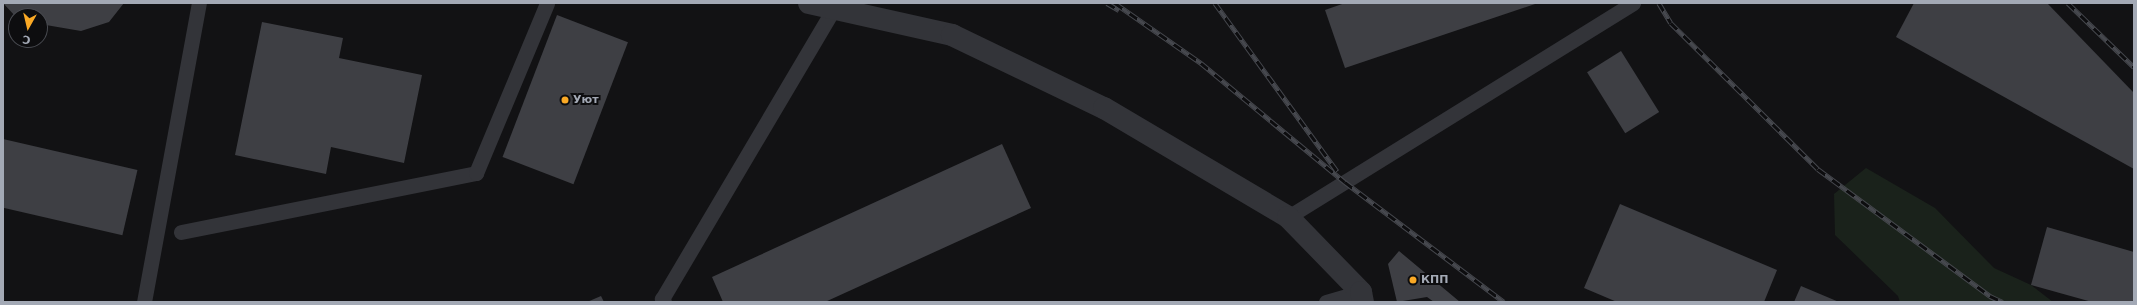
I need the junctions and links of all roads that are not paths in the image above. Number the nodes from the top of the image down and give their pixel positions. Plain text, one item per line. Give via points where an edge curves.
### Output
1 (199, 3) edge
2 (547, 3) edge
3 (810, 3) edge
4 (1633, 3) edge
5 (834, 8) junction
6 (1288, 217) junction
7 (181, 232) dead end
8 (1362, 297) edge
9 (144, 302) edge
10 (664, 302) edge
11 (1326, 302) edge

1 - 9 lane
2 - 7 lane via 476,173
3 - 5 street
4 - 6 lane
5 - 6 street via 952,35 1104,108
5 - 10 lane via 662,299
6 - 8 street
8 - 11 lane

